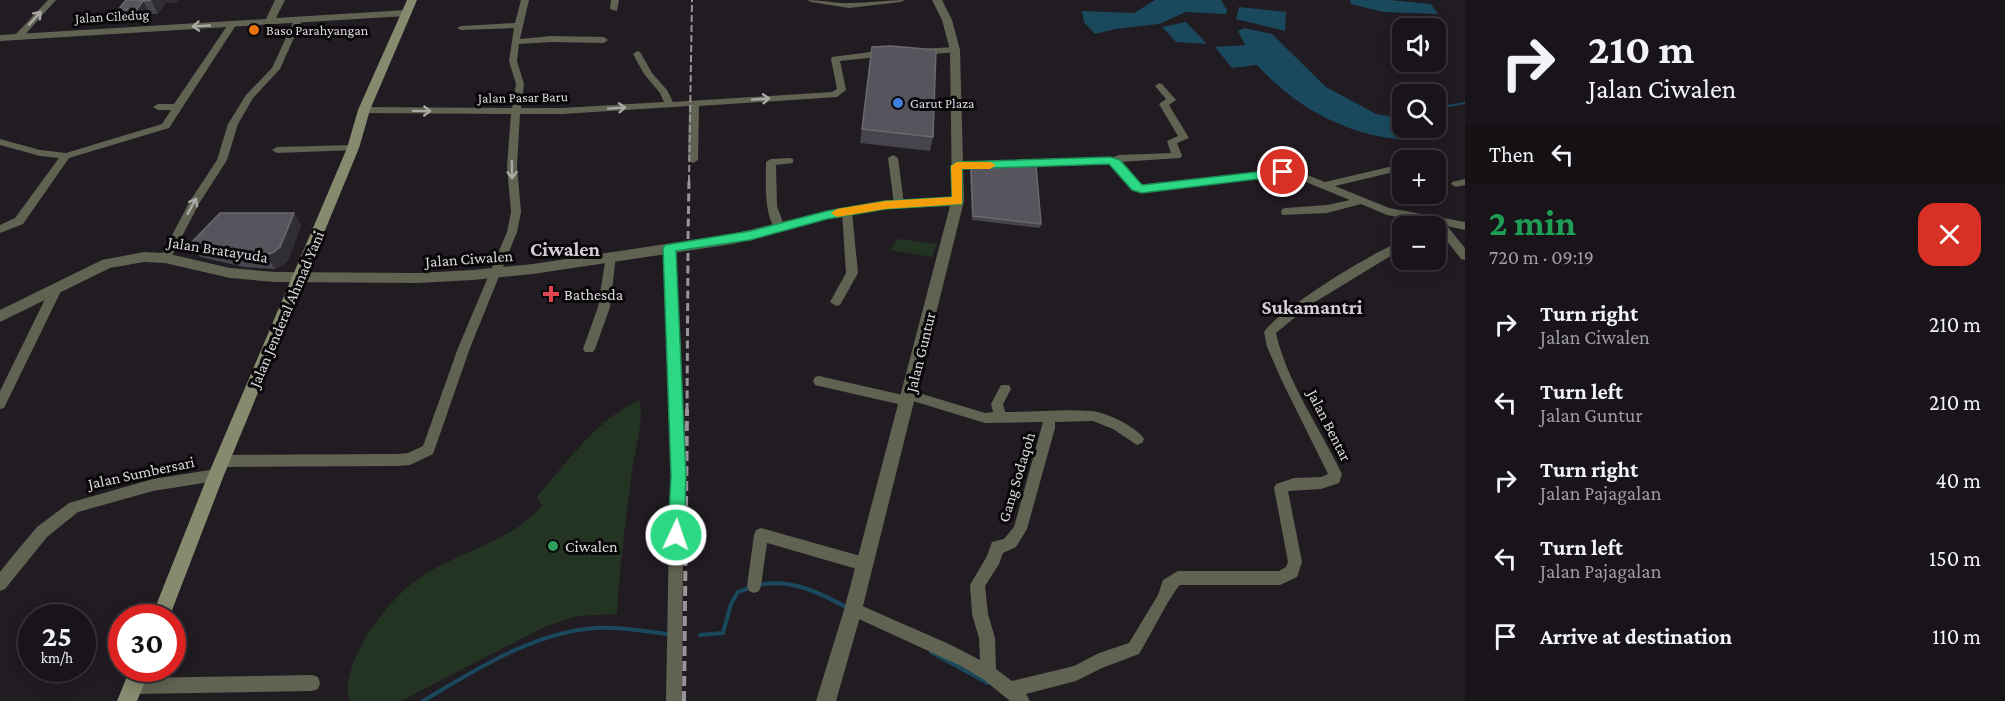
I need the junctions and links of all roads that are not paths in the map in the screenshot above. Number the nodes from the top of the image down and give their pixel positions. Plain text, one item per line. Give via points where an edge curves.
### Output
1 (52, 0) edge
2 (279, 0) edge
3 (412, 0) edge
4 (525, 0) edge
5 (811, 0) edge
6 (901, 0) edge
7 (937, 0) edge
8 (406, 13) junction
9 (298, 20) junction
10 (269, 22) junction
11 (232, 25) junction
12 (519, 25) junction
13 (461, 28) dead end
14 (18, 37) junction
15 (1, 39) edge
16 (604, 40) dead end
17 (515, 42) junction
18 (955, 50) junction
19 (898, 52) edge
20 (909, 52) edge
21 (637, 54) dead end
22 (1159, 86) dead end
23 (699, 103) junction
24 (670, 105) junction
25 (158, 107) dead end
26 (177, 107) junction
27 (364, 110) junction
28 (516, 112) junction
29 (0, 142) edge
30 (353, 148) junction
31 (277, 150) dead end
32 (66, 156) junction
33 (892, 158) dead end
34 (693, 159) dead end
35 (790, 161) dead end
36 (1113, 161) junction
37 (957, 166) junction
38 (1392, 169) edge
39 (1326, 185) junction
40 (958, 201) junction
41 (1360, 201) junction
42 (899, 204) junction
43 (847, 212) junction
44 (1286, 212) dead end
45 (1404, 216) edge
46 (1465, 226) edge
47 (780, 228) junction
48 (1446, 228) edge
49 (0, 229) edge
50 (1446, 231) edge
51 (669, 248) junction
52 (1392, 250) edge
53 (611, 256) junction
54 (1465, 256) edge
55 (165, 258) junction
56 (496, 273) junction
57 (299, 277) junction
58 (57, 287) junction
59 (836, 302) dead end
60 (0, 316) edge
61 (589, 349) dead end
62 (819, 381) dead end
63 (1005, 389) dead end
64 (908, 398) junction
65 (0, 404) edge
66 (1049, 416) junction
67 (1000, 417) junction
68 (1137, 439) dead end
69 (219, 468) junction
70 (864, 564) junction
71 (0, 584) edge
72 (754, 586) dead end
73 (166, 604) edge
74 (851, 616) junction
75 (988, 673) junction
76 (312, 683) dead end
77 (133, 685) edge
78 (1017, 695) edge
79 (674, 701) edge
80 (826, 701) edge

14 -> 1 street
2 - 10 street
3 - 8 main road, Jalan Jenderal Ahmad Yani
4 - 12 street, Jalan Sumbersari
5 - 6 street via 849,6
7 - 18 street, Jalan Guntur
8 - 9 street, Jalan Ciledug
8 - 27 main road, Jalan Jenderal Ahmad Yani
9 - 10 street, Jalan Ciledug
55 -> 9 street via 222,160 233,124 249,97 276,69
10 - 11 street, Jalan Ciledug
11 -> 14 street, Jalan Ciledug
11 - 26 street
12 - 13 street
12 - 17 street, Jalan Sumbersari
14 - 15 street, Jalan Ciledug
16 - 17 street
17 - 28 street, Jalan Sumbersari via 513,61 520,84
18 - 20 street
18 - 37 street, Jalan Guntur
23 -> 19 street via 834,95 842,90 835,59
21 - 24 street
22 - 36 street via 1171,100 1164,104 1184,138 1172,142 1178,156
23 - 24 street, Jalan Pasar Baru
23 - 34 street
28 -> 24 street, Jalan Pasar Baru
25 - 26 street
26 - 32 street via 166,126
27 -> 28 street, Jalan Pasar Baru
27 - 30 main road, Jalan Jenderal Ahmad Yani
28 -> 56 street, Jalan Sumbersari via 512,166 516,212
29 - 32 street
30 - 31 street
30 - 57 main road, Jalan Jenderal Ahmad Yani
32 - 49 street via 19,221
33 - 42 street
35 - 47 street via 771,162 772,206
36 - 37 street
36 - 39 street via 1139,189 1283,172
37 - 40 street, Jalan Guntur
38 - 39 street
39 - 41 street
40 - 42 street, Jalan Ciwalen
40 - 64 street, Jalan Guntur
41 - 44 street via 1327,209
41 - 45 street
42 - 43 street, Jalan Ciwalen
43 - 47 street, Jalan Ciwalen
43 - 59 street via 852,273
46 - 48 street
47 - 51 street, Jalan Ciwalen
50 - 54 street
51 - 53 street, Jalan Ciwalen
51 - 79 street via 679,476
52 - 78 street, Jalan Bentar via 1296,310 1270,332 1288,381 1335,474 1327,483 1288,484 1281,488 1295,562 1292,572 1280,578 1178,578 1168,585 1134,649
53 - 56 street, Jalan Ciwalen
53 - 61 street via 604,307
55 - 57 street, Jalan Bratayuda via 230,273
55 - 58 street, Jalan Bratayuda via 144,257 107,264
56 - 57 street, Jalan Ciwalen via 418,278
56 - 69 street, Jalan Sumbersari via 428,450 420,456
57 - 69 main road, Jalan Jenderal Ahmad Yani
58 - 60 street, Jalan Bratayuda
58 - 65 street
62 - 64 street
63 - 67 street via 997,404
64 - 67 street via 975,416
64 - 70 street, Jalan Guntur
66 - 67 street
66 - 68 street via 1100,418
66 - 75 street, Gang Sodaqoh via 1020,529 1013,542 997,547 994,560 978,585
69 - 71 street, Jalan Sumbersari via 74,507 29,546
69 - 73 main road, Jalan Jenderal Ahmad Yani
70 - 72 street via 761,535
70 - 74 street, Jalan Guntur
74 - 75 street
74 - 80 street, Jalan Guntur
75 - 78 street
76 - 77 street

